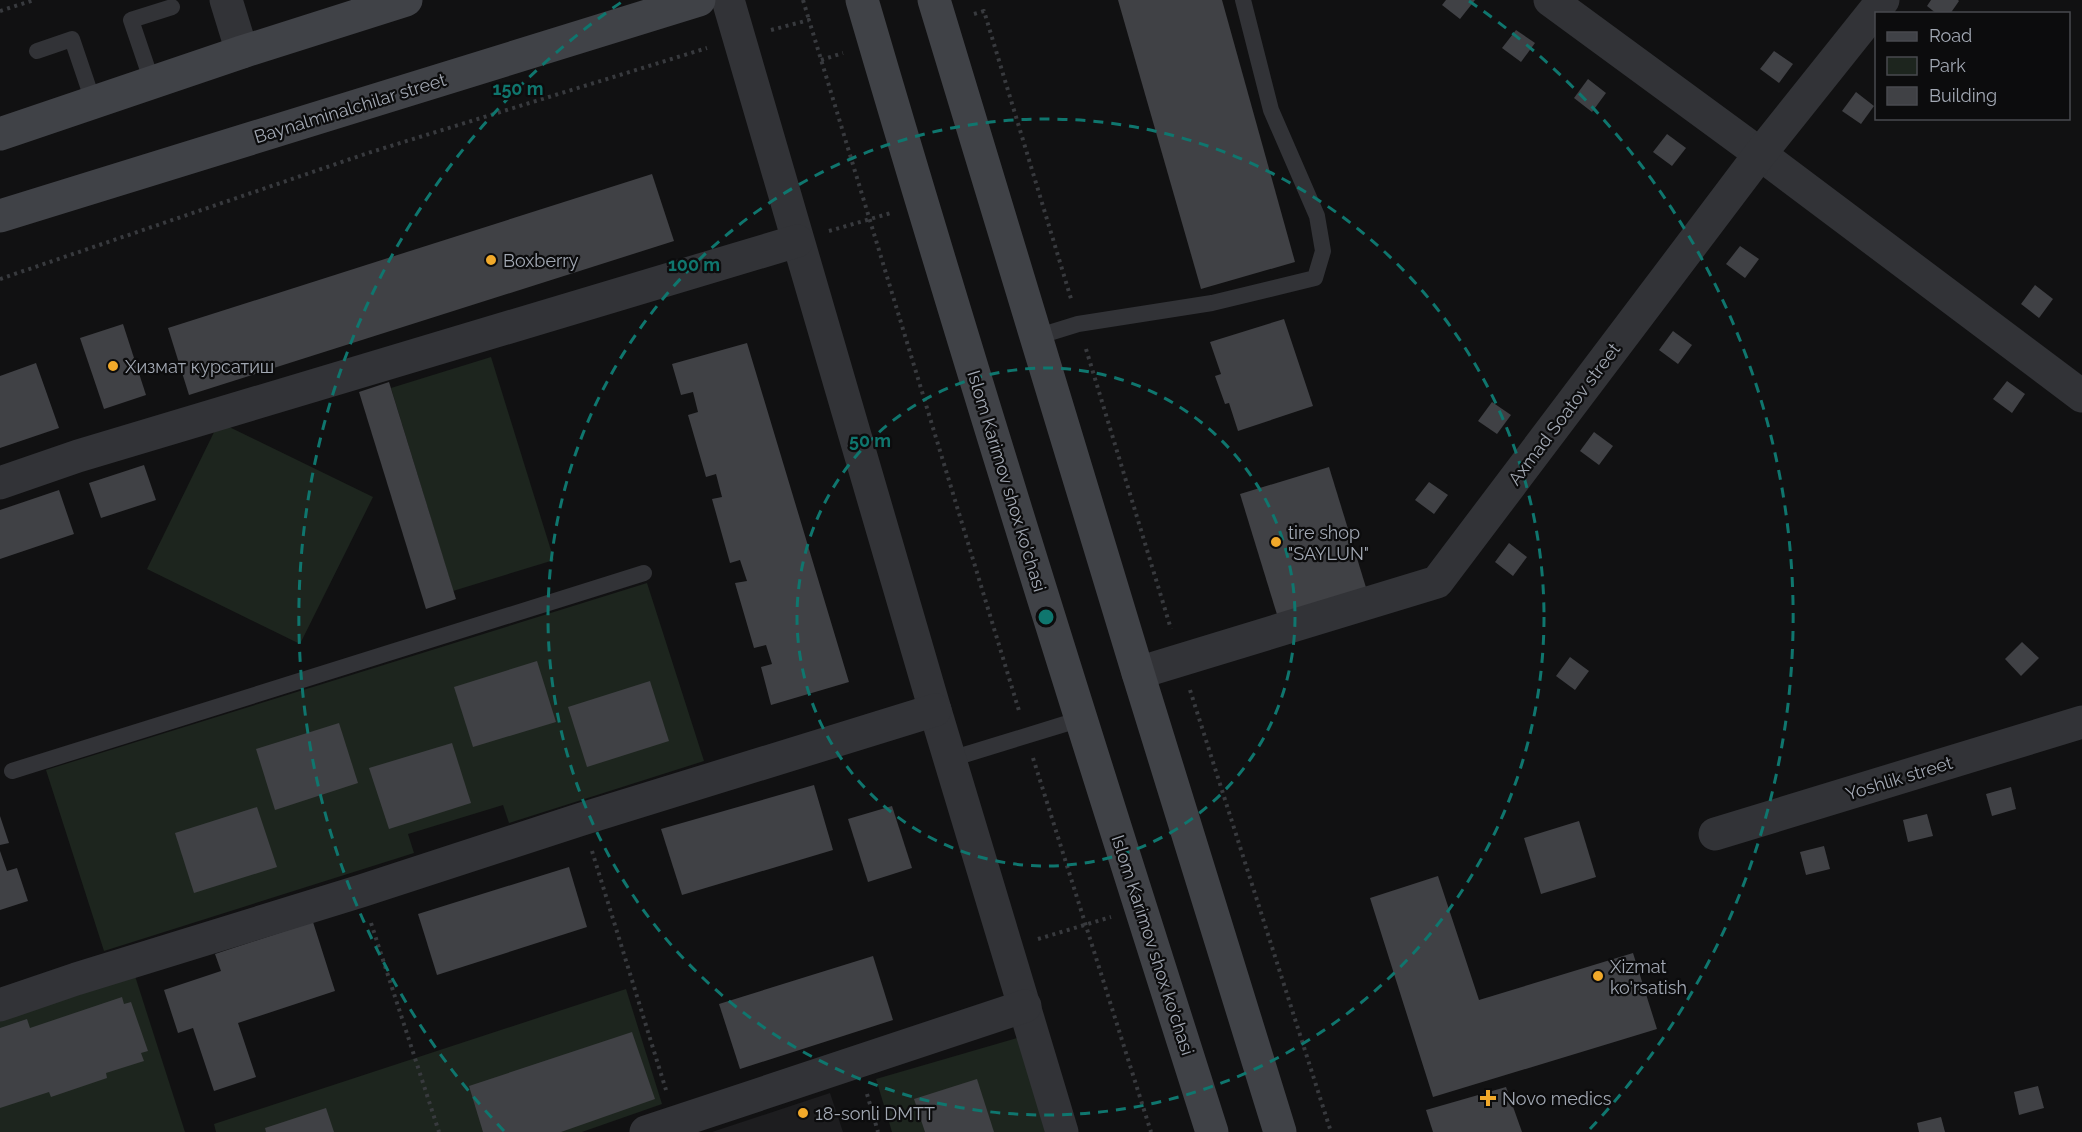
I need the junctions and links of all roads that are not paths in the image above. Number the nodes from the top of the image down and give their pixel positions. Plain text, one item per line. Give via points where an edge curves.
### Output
1 (226, 0) edge
2 (406, 0) edge
3 (699, 0) edge
4 (728, 0) edge
5 (862, 0) edge
6 (934, 0) edge
7 (1243, 0) edge
8 (1550, 0) edge
9 (1883, 0) edge
10 (172, 8) dead end
11 (37, 51) dead end
12 (242, 52) junction
13 (152, 82) junction
14 (93, 101) junction
15 (0, 134) edge
16 (1760, 154) junction
17 (0, 216) edge
18 (797, 241) junction
19 (1036, 337) junction
20 (2082, 396) edge
21 (0, 483) edge
22 (644, 573) dead end
23 (1138, 673) junction
24 (935, 710) junction
25 (1081, 719) junction
26 (2082, 722) edge
27 (951, 759) junction
28 (12, 771) dead end
29 (1715, 834) dead end
30 (0, 1005) edge
31 (1025, 1006) junction
32 (646, 1132) edge
33 (1062, 1132) edge
34 (1212, 1132) edge
35 (1280, 1132) edge

1 - 12 street
2 - 12 main road
3 - 17 main road, Baynalminalchilar street
4 - 18 street
5 - 25 main road, Islom Karimov shox ko'chasi
6 - 19 main road
7 - 19 lane via 1271,110 1317,216 1323,251 1315,278 1212,303 1078,324
8 - 16 street
9 - 16 street, Axmad Soatov street
10 - 13 lane via 131,20
11 - 14 lane via 72,39
12 - 13 main road
13 - 14 main road
14 - 15 main road
16 - 20 street
16 - 23 street, Axmad Soatov street via 1437,582
18 - 21 street via 100,449
18 - 24 street
19 - 23 main road
22 - 28 lane
23 - 35 main road
24 - 27 street
24 - 30 street
25 - 27 lane
25 - 34 main road, Islom Karimov shox ko'chasi
26 - 29 street, Yoshlik street
27 - 31 street
31 - 32 street
31 - 33 street

